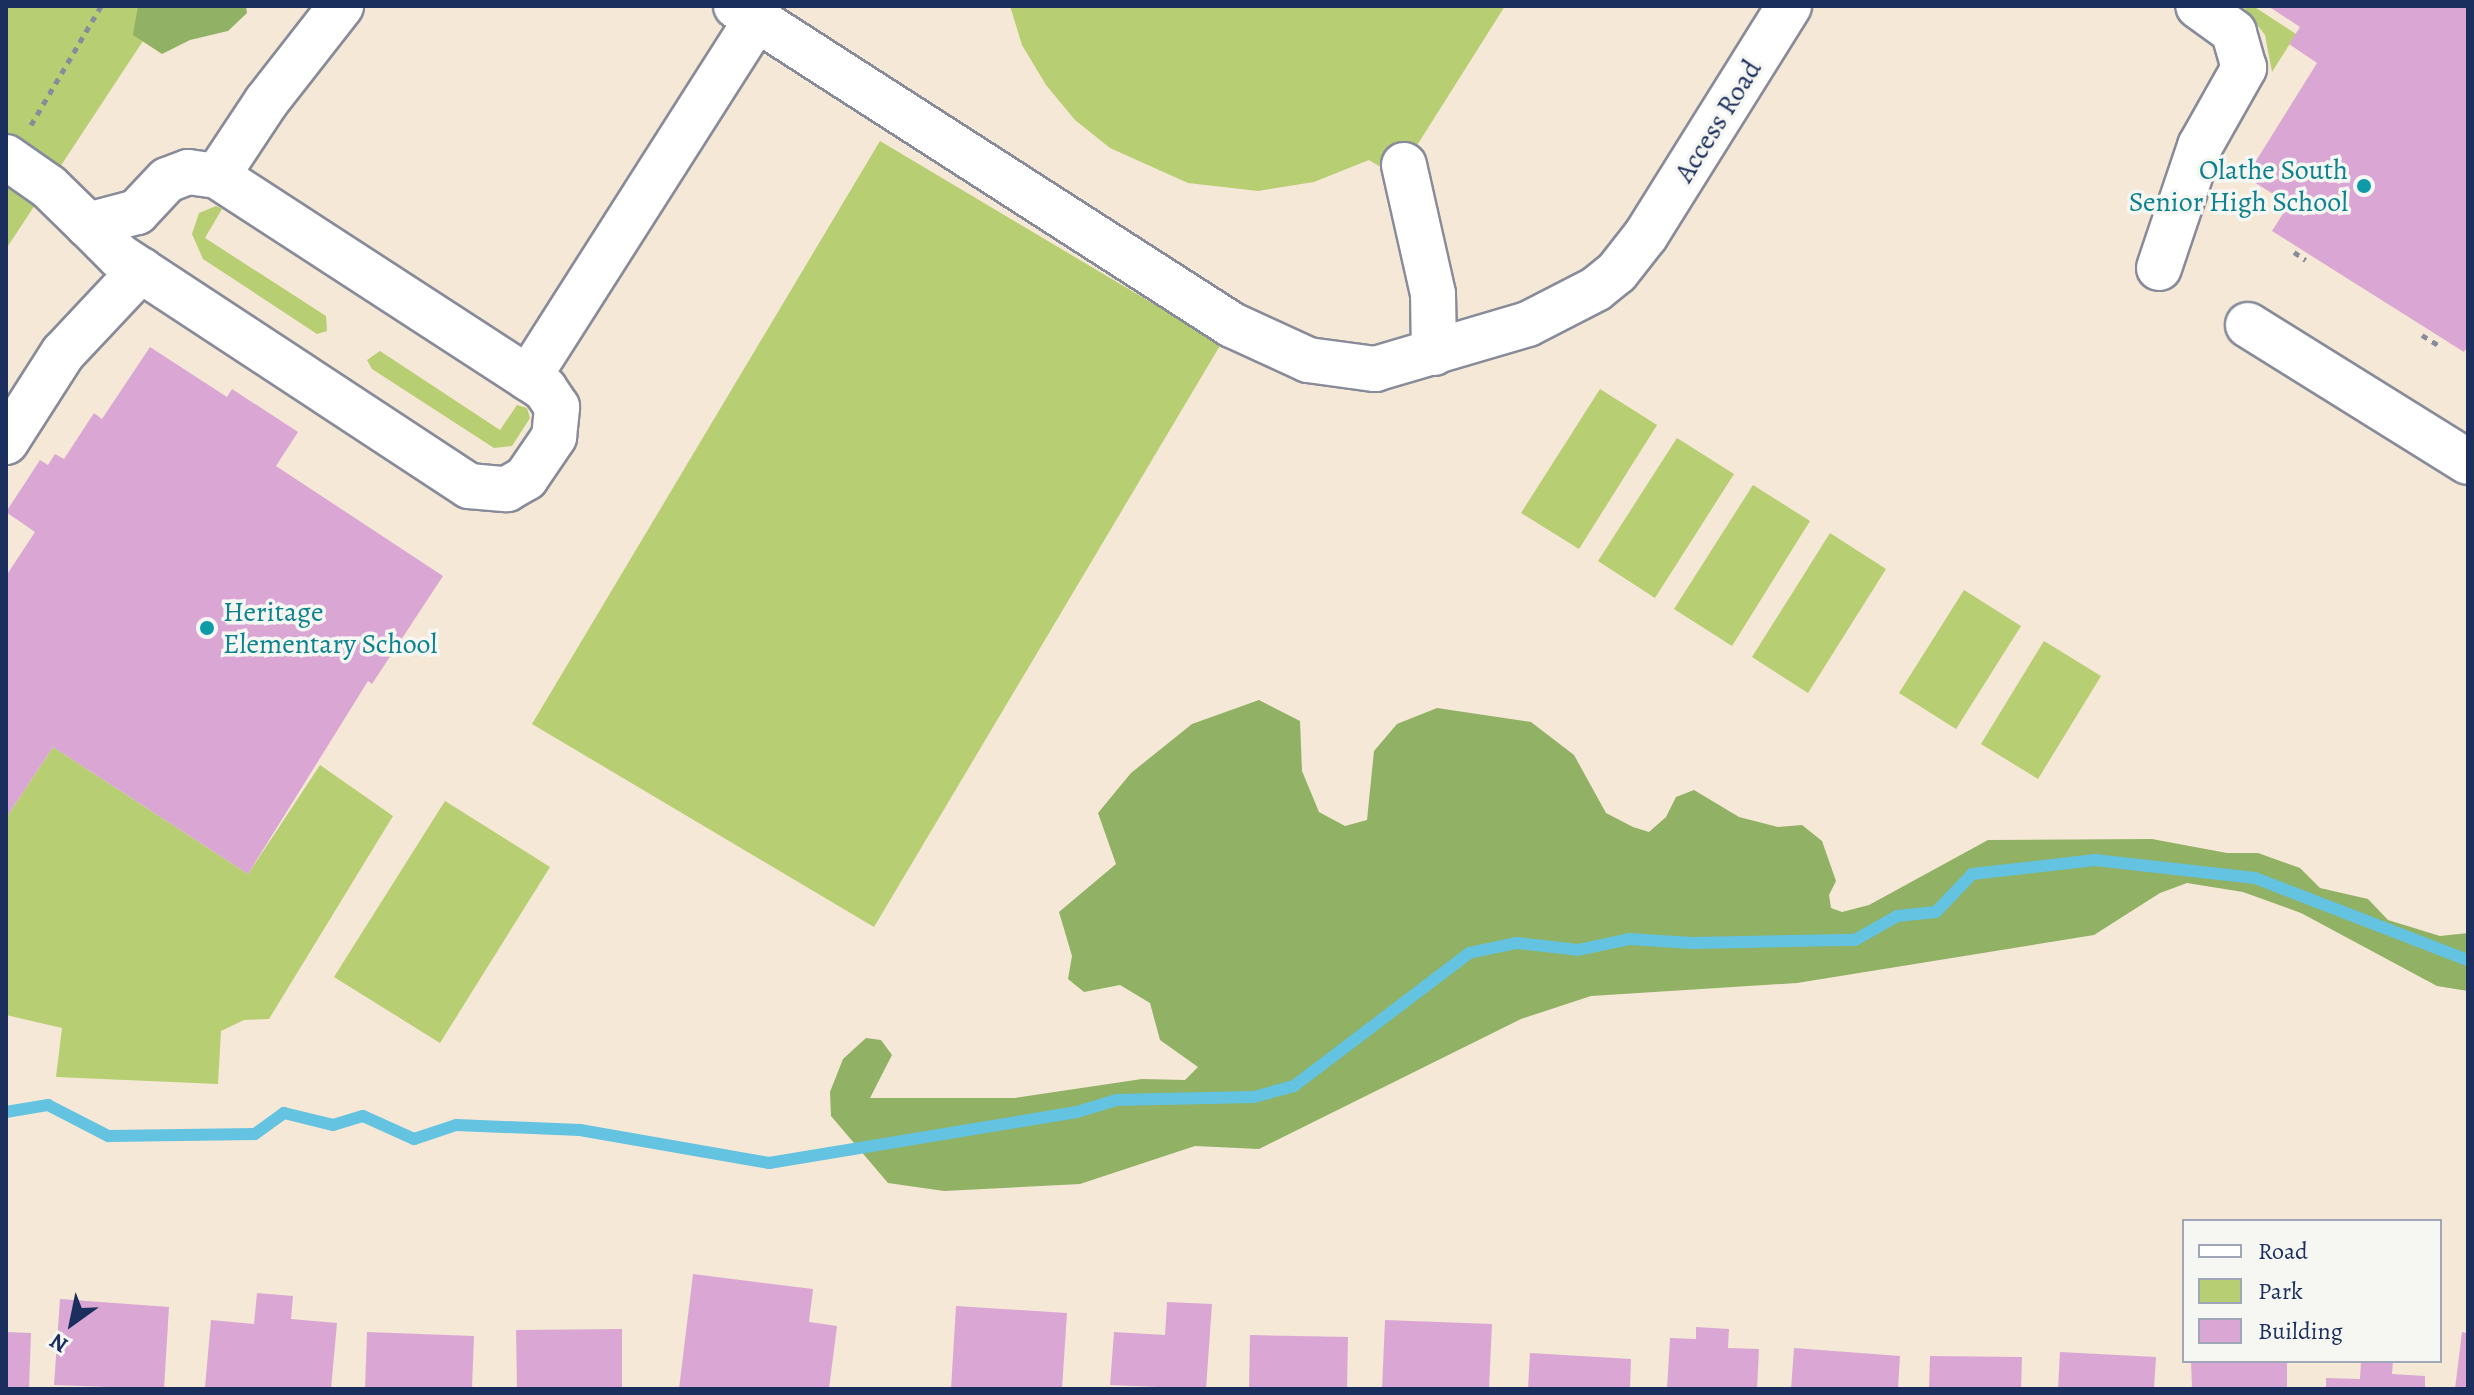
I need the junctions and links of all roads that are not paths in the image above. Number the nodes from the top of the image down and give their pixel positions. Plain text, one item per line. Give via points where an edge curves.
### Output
1 (341, 6) edge
2 (1789, 6) edge
3 (2198, 6) edge
4 (747, 13) edge
5 (7, 158) edge
6 (1404, 165) dead end
7 (217, 176) junction
8 (88, 225) junction
9 (2159, 268) dead end
10 (141, 270) junction
11 (2248, 325) dead end
12 (1434, 353) junction
13 (528, 378) junction
14 (6, 442) edge
15 (2467, 459) edge

1 - 7 street via 266,102
2 - 12 street, Access Road via 1646,235 1617,272 1528,324
3 - 9 street via 2234,32 2244,68 2200,146
4 - 12 street, Access Road via 1232,325 1308,360 1335,364 1375,369
4 - 13 street
5 - 8 street via 49,187
6 - 12 street via 1433,294
7 - 8 street via 188,172 167,180 137,212
7 - 13 street
8 - 10 street
10 - 13 street via 469,486 507,489 526,478 554,437 557,407 545,389
10 - 14 street via 63,353
11 - 15 street

